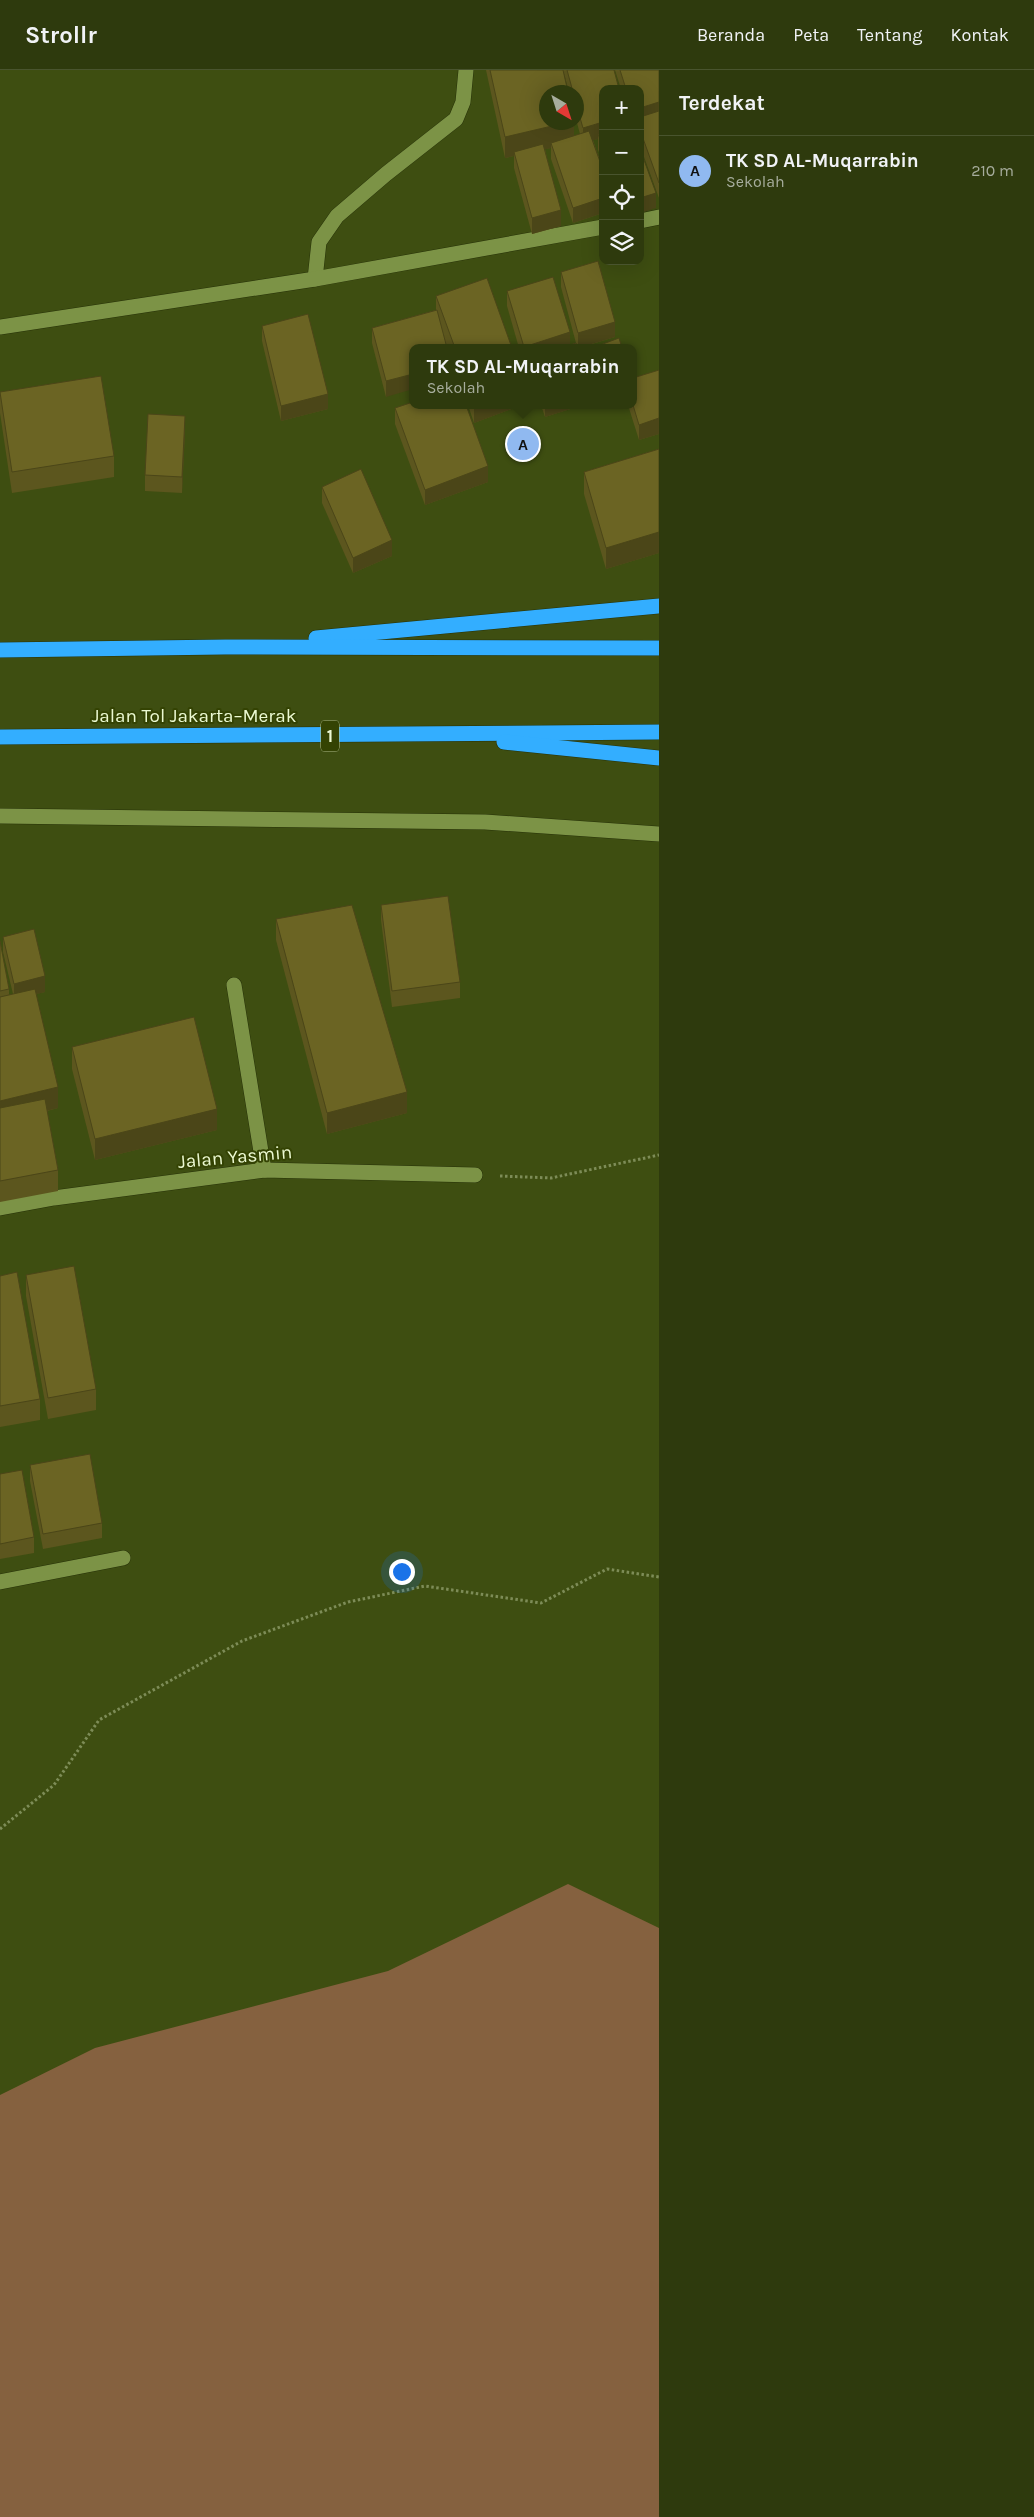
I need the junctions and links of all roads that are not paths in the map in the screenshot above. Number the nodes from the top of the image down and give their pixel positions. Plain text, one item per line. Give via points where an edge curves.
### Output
1 (466, 70) edge
2 (659, 218) edge
3 (644, 220) edge
4 (599, 229) edge
5 (315, 279) junction
6 (0, 327) edge
7 (659, 606) edge
8 (225, 647) junction
9 (659, 648) edge
10 (0, 650) edge
11 (659, 732) edge
12 (432, 735) junction
13 (0, 738) edge
14 (659, 758) edge
15 (0, 816) edge
16 (659, 834) edge
17 (234, 985) dead end
18 (264, 1170) junction
19 (475, 1175) road end
20 (0, 1208) edge
21 (123, 1558) dead end
22 (0, 1582) edge

1 - 5 street via 463,102 456,119 337,216 319,242
2 - 3 street
4 - 5 street
5 - 6 street
7 - 8 highway
8 - 9 highway
8 - 10 highway
11 - 12 highway, Jalan Tol Jakarta–Merak / 1
12 - 13 highway, Jalan Tol Jakarta–Merak / 1
12 - 14 highway
15 - 16 street via 486,822
17 - 18 street
18 - 19 street, Jalan Yasmin
18 - 20 street, Jalan Yasmin
21 - 22 street

